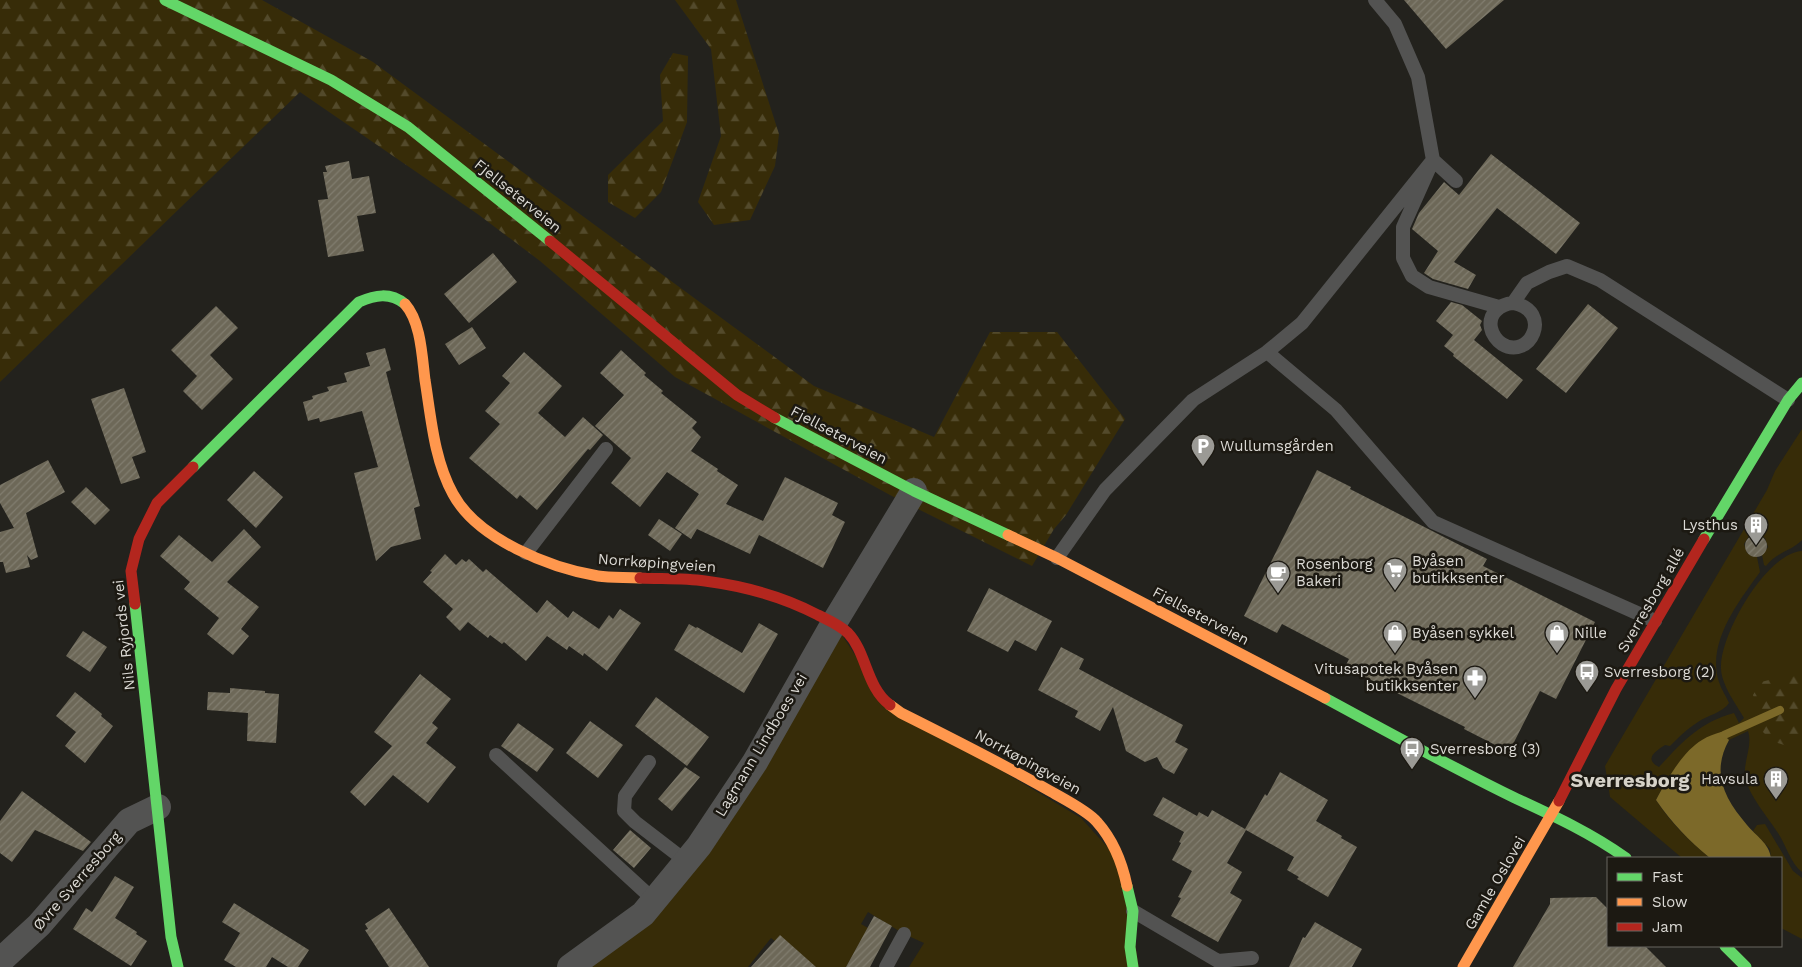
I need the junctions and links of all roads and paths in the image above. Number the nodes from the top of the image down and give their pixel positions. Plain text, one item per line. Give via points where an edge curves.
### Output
1 (165, 0) edge
2 (1375, 0) edge
3 (1433, 160) junction
4 (1456, 181) dead end
5 (392, 297) joint
6 (1513, 303) junction
7 (1499, 307) junction
8 (1267, 352) junction
9 (1802, 383) edge
10 (1788, 400) junction
11 (606, 449) dead end
12 (914, 491) junction
13 (526, 553) junction
14 (1057, 558) junction
15 (1656, 621) junction
16 (834, 623) junction
17 (496, 755) dead end
18 (649, 762) dead end
19 (158, 807) junction
20 (1552, 814) junction
21 (1625, 857) edge
22 (686, 862) junction
23 (655, 901) junction
24 (1133, 911) junction
25 (904, 934) dead end
26 (1726, 947) edge
27 (1252, 958) dead end
28 (0, 961) edge
29 (178, 967) edge
30 (570, 967) edge
31 (886, 967) edge
32 (1133, 967) edge
33 (1463, 967) edge
34 (1746, 967) edge

1 - 12 street, Fjellseterveien via 330,80 408,127 737,395 790,427
2 - 3 lane via 1394,24 1418,77
3 - 4 lane
3 - 7 lane via 1403,227 1404,258 1412,276 1429,287
3 - 8 lane via 1302,322
5 - 13 street, Norrkøpingveien via 407,305 416,321 434,434 442,468 453,494 474,521
5 - 19 street, Nils Ryjords vei via 376,295 360,302 157,503 139,539 132,571
6 - 7 lane
6 - 7 lane via 1522,304 1531,312 1536,328 1530,339 1518,347 1506,347 1497,341 1491,330 1491,320
6 - 10 lane via 1527,283 1567,266 1600,280
8 - 14 lane via 1193,400 1105,490
8 - 15 lane via 1336,410 1433,522
9 - 10 street, Sverresborg allé
10 - 15 street, Sverresborg allé
11 - 13 lane
12 - 14 street, Fjellseterveien
12 - 16 street, Lagmann Lindboes vei
13 - 16 street, Norrkøpingveien via 557,566 599,576 705,581 751,590 803,607
14 - 20 street, Fjellseterveien via 1515,798
15 - 20 street, Sverresborg allé via 1616,689
16 - 22 street, Lagmann Lindboes vei via 754,762
16 - 24 street, Norrkøpingveien via 848,633 870,680 886,702 901,713 1001,763 1096,820 1114,844 1122,863
17 - 23 lane
18 - 22 lane via 625,796 624,811
19 - 28 street, Øvre Sverresborg via 130,821 39,925
19 - 29 street, Nils Ryjords vei via 171,937
20 - 21 street, Fjellseterveien via 1596,837
20 - 33 street, Gamle Oslovei
22 - 23 street, Lagmann Lindboes vei
23 - 30 street, Lagmann Lindboes vei via 643,914
24 - 27 lane via 1218,961
24 - 32 street, Norrkøpingveien via 1130,947
25 - 31 lane
26 - 34 street

